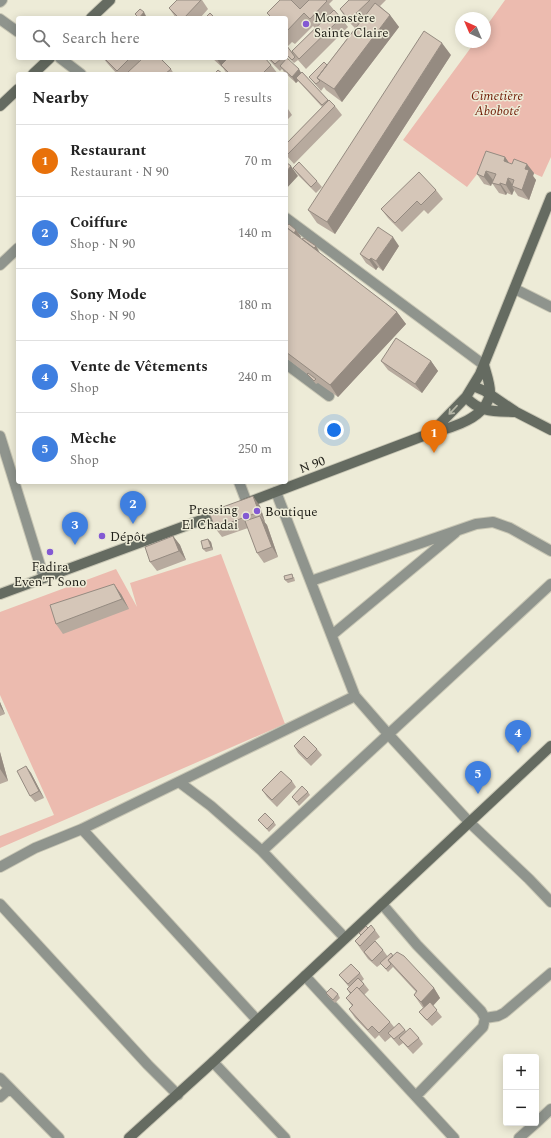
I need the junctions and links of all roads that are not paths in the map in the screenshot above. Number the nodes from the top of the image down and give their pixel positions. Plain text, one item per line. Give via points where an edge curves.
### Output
1 (2, 0) edge
2 (110, 0) edge
3 (0, 2) edge
4 (93, 16) edge
5 (0, 19) edge
6 (16, 31) edge
7 (48, 60) edge
8 (63, 60) edge
9 (35, 72) edge
10 (78, 72) edge
11 (16, 90) edge
12 (0, 106) edge
13 (551, 198) edge
14 (288, 219) edge
15 (16, 250) edge
16 (0, 265) edge
17 (515, 289) junction
18 (551, 307) edge
19 (288, 365) edge
20 (484, 365) junction
21 (473, 386) junction
22 (490, 394) junction
23 (329, 396) edge
24 (466, 397) junction
25 (481, 409) junction
26 (516, 412) junction
27 (551, 430) edge
28 (431, 433) junction
29 (0, 436) edge
30 (14, 462) edge
31 (20, 484) edge
32 (240, 484) edge
33 (276, 492) junction
34 (247, 503) junction
35 (460, 529) junction
36 (551, 552) edge
37 (44, 578) junction
38 (311, 581) junction
39 (551, 584) edge
40 (0, 594) edge
41 (332, 635) junction
42 (355, 696) junction
43 (389, 735) junction
44 (551, 746) edge
45 (179, 782) junction
46 (470, 823) junction
47 (82, 829) junction
48 (262, 851) junction
49 (0, 867) edge
50 (551, 902) edge
51 (0, 904) edge
52 (382, 904) junction
53 (345, 938) junction
54 (551, 973) edge
55 (305, 976) junction
56 (485, 1018) junction
57 (257, 1020) junction
58 (213, 1062) junction
59 (0, 1078) edge
60 (10, 1088) junction
61 (178, 1095) junction
62 (416, 1096) junction
63 (0, 1097) edge
64 (551, 1109) edge
65 (539, 1120) edge
66 (533, 1126) edge
67 (59, 1138) edge
68 (129, 1138) edge
69 (285, 1138) edge
70 (454, 1138) edge
71 (519, 1138) edge

1 - 3 street
2 - 4 street
5 - 6 street
7 - 9 street
8 - 10 street
11 - 12 street
13 - 17 street, N 90
14 - 20 street
15 - 16 street
17 - 18 street
17 - 20 street, N 90
19 - 23 street
20 - 21 street, N 90
20 - 22 street
21 - 22 street
21 - 24 street, N 90
22 - 25 street, N 90
22 - 26 street
24 - 25 street
24 -> 28 street, N 90
25 - 26 street
25 - 28 street, N 90 via 462,423
26 - 27 street
28 - 33 street, N 90
29 - 30 street
31 - 37 street
32 - 34 street
33 - 34 street, N 90
33 - 38 street
34 - 37 street, N 90
35 - 36 street via 493,522 510,528
35 - 38 street
35 - 41 street
37 - 40 street, N 90
38 - 41 street
39 - 43 street
41 - 42 street
42 - 43 street
42 - 45 street
43 - 46 street
43 - 48 street
44 - 46 street
45 - 47 street
45 - 48 street via 211,806
46 - 50 street
46 - 52 street
47 - 49 street via 35,848
47 - 57 street
48 - 53 street
51 - 61 street
52 - 53 street
52 - 56 street
53 - 55 street
54 - 56 street via 504,1013
55 - 57 street
55 - 62 street
56 - 62 street via 484,1027
57 - 58 street
58 - 61 street
58 - 69 street
59 - 60 street
60 - 63 street
60 - 67 street
61 - 68 street
62 - 70 street
64 - 65 street
66 - 71 street

